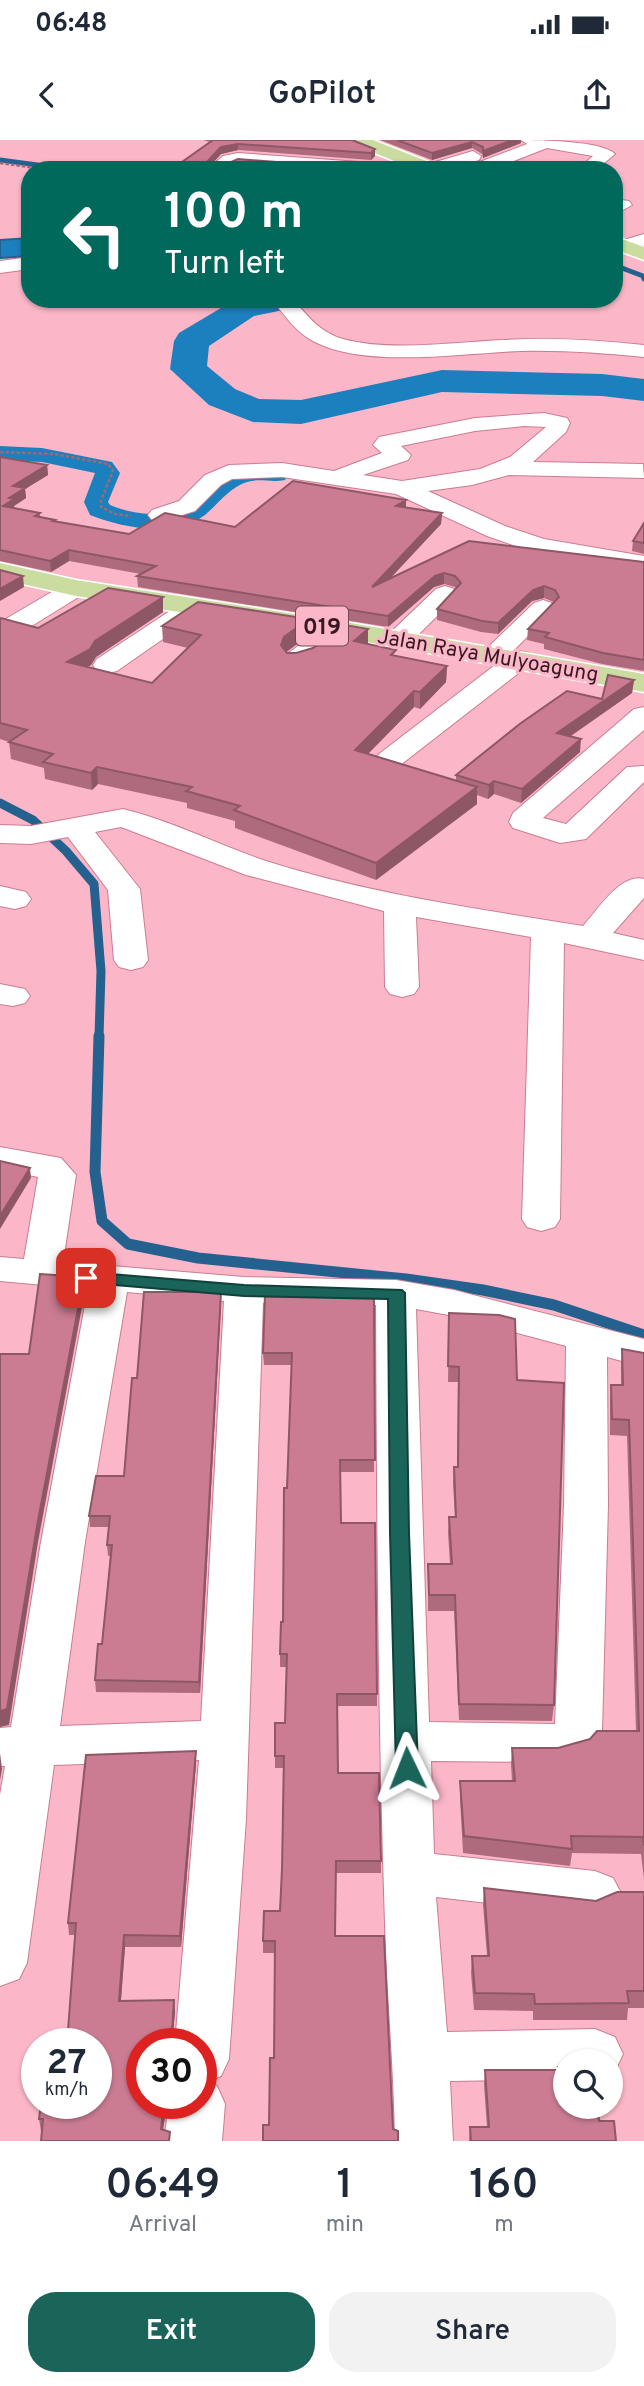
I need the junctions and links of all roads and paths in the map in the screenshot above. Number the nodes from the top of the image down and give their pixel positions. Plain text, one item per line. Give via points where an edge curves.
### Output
1 (358, 140) edge
2 (537, 142) edge
3 (482, 143) edge
4 (577, 143) edge
5 (405, 159) junction
6 (232, 161) edge
7 (258, 161) edge
8 (398, 161) edge
9 (410, 161) edge
10 (457, 161) edge
11 (495, 161) edge
12 (597, 161) edge
13 (0, 163) edge
14 (21, 166) edge
15 (632, 238) edge
16 (644, 254) edge
17 (21, 264) edge
18 (0, 267) edge
19 (290, 308) edge
20 (644, 351) edge
21 (0, 452) edge
22 (505, 468) junction
23 (643, 471) edge
24 (341, 477) junction
25 (402, 488) junction
26 (160, 515) joint
27 (644, 563) edge
28 (0, 571) edge
29 (76, 588) junction
30 (444, 594) dead end
31 (194, 606) junction
32 (544, 608) edge
33 (13, 626) edge
34 (340, 629) junction
35 (399, 639) junction
36 (506, 657) junction
37 (297, 660) edge
38 (107, 665) dead end
39 (644, 683) edge
40 (644, 715) edge
41 (389, 760) edge
42 (637, 773) dead end
43 (73, 829) junction
44 (0, 834) edge
45 (31, 835) joint
46 (637, 887) dead end
47 (400, 905) junction
48 (547, 930) junction
49 (591, 937) junction
50 (644, 950) edge
51 (131, 960) dead end
52 (402, 987) dead end
53 (0, 1158) edge
54 (541, 1219) dead end
55 (0, 1269) edge
56 (41, 1274) junction
57 (109, 1280) junction
58 (244, 1290) junction
59 (396, 1293) junction
60 (587, 1338) junction
61 (644, 1353) edge
62 (222, 1740) junction
63 (406, 1741) junction
64 (17, 1747) edge
65 (411, 1873) junction
66 (595, 1893) dead end
67 (0, 1963) edge
68 (204, 2028) edge
69 (553, 2055) edge
70 (421, 2057) junction
71 (195, 2119) edge
72 (193, 2141) edge
73 (424, 2141) edge

1 - 5 main road
2 - 4 street
2 - 11 street
3 - 10 street via 461,152 473,156
4 - 12 street via 607,154
5 - 8 street
5 - 9 main road
6 - 7 street
13 - 14 path
15 - 16 main road
17 - 18 street
19 - 20 street via 320,338 354,347 570,345
21 - 26 path via 103,462 113,471 100,504 104,510 131,516
22 - 23 street
22 - 24 street via 542,443 559,422 503,422 387,442 384,445 400,455
22 - 25 street
24 - 25 street
24 - 26 street via 237,470 213,480 187,506
25 - 27 street via 539,546
28 - 29 main road, Jalan Raya Mulyoagung / 019
29 - 31 main road, Jalan Raya Mulyoagung / 019
29 - 33 street
30 - 35 street
31 - 34 main road, Jalan Raya Mulyoagung / 019
31 - 38 street
32 - 36 street
34 - 35 main road, Jalan Raya Mulyoagung / 019
34 - 37 street
35 - 36 main road, Jalan Raya Mulyoagung / 019
36 - 39 main road, Jalan Raya Mulyoagung / 019
36 - 41 street
40 - 42 street via 524,822 560,834 575,833
43 - 45 street
43 - 47 street via 123,818 257,868
43 - 51 street via 124,889
44 - 45 street
46 - 49 street
47 - 48 street
47 - 52 street
48 - 49 street
48 - 54 street
49 - 50 street
53 - 56 street via 48,1166 57,1175
55 - 56 street
56 - 57 street
57 - 58 street
57 - 64 street via 63,1542
58 - 59 street
58 - 62 street
59 - 60 street via 454,1303
59 - 63 street
60 - 61 street
60 - 63 street via 586,1504 576,1737 557,1743
62 - 64 street
62 - 68 street via 220,1832
63 - 65 street
64 - 67 street
65 - 66 street
65 - 70 street
69 - 70 street
70 - 73 street
71 - 72 street

